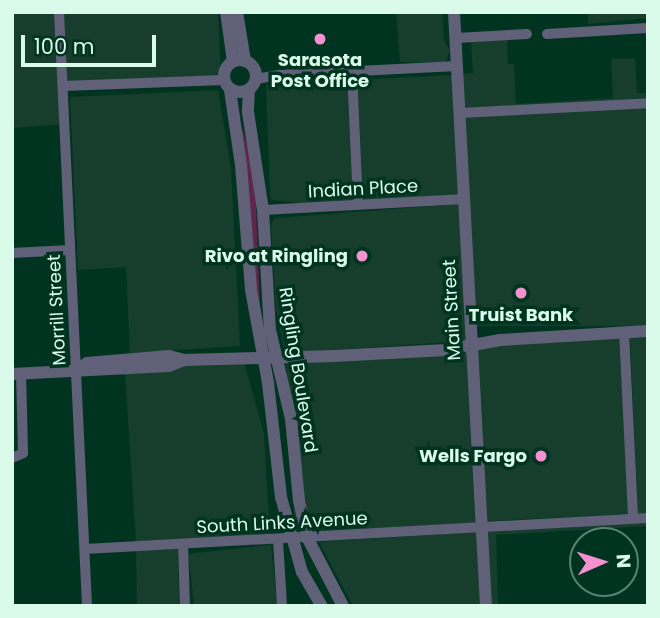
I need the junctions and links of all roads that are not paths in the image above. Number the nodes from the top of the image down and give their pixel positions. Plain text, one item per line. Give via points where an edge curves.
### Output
1 (60, 12) edge
2 (226, 12) edge
3 (237, 12) edge
4 (454, 12) edge
5 (648, 27) edge
6 (527, 34) dead end
7 (547, 34) dead end
8 (456, 38) junction
9 (239, 61) junction
10 (457, 66) junction
11 (352, 72) junction
12 (227, 85) junction
13 (252, 85) junction
14 (63, 86) junction
15 (648, 103) edge
16 (460, 113) junction
17 (465, 199) junction
18 (358, 205) junction
19 (263, 210) junction
20 (70, 250) junction
21 (12, 254) edge
22 (648, 331) edge
23 (624, 332) junction
24 (471, 345) junction
25 (277, 356) junction
26 (263, 357) junction
27 (76, 370) junction
28 (17, 374) edge
29 (12, 458) edge
30 (648, 518) edge
31 (633, 519) junction
32 (481, 527) junction
33 (308, 539) junction
34 (285, 540) junction
35 (183, 544) junction
36 (85, 549) junction
37 (87, 606) edge
38 (185, 606) edge
39 (282, 606) edge
40 (322, 606) edge
41 (343, 606) edge
42 (486, 606) edge

1 - 14 street, Morrill Street
2 - 9 street
3 - 9 street
4 - 8 street, Main Street
5 - 7 street
6 - 8 street
8 - 10 street, Main Street
9 - 12 street via 226,68
9 - 13 street via 253,67
10 - 11 street
10 - 16 street, Main Street
11 - 13 street via 279,75
11 - 18 street
12 - 13 street via 238,93
12 - 14 street
12 - 26 street, Ringling Boulevard
13 - 19 street, Ringling Boulevard via 248,112
14 - 20 street, Morrill Street
15 - 16 street
16 - 17 street, Main Street
17 - 18 street, Indian Place
17 - 24 street, Main Street
18 - 19 street, Indian Place
19 - 25 street, Ringling Boulevard via 265,291
20 - 21 street
20 - 27 street, Morrill Street
22 - 23 street
23 - 24 street
23 - 31 street
24 - 25 street via 410,352
24 - 32 street, Main Street
25 - 26 street
25 - 33 street, Ringling Boulevard
26 - 27 street via 184,360 169,366 87,373
26 - 34 street, Ringling Boulevard
27 - 28 street
27 - 36 street, Morrill Street
28 - 29 street via 23,453
30 - 31 street, South Links Avenue
31 - 32 street, South Links Avenue
32 - 33 street, South Links Avenue
32 - 42 street, Main Street
33 - 34 street, South Links Avenue
33 - 41 street, Ringling Boulevard
34 - 35 street, South Links Avenue
34 - 39 street
34 - 40 street, Ringling Boulevard
35 - 36 street, South Links Avenue
35 - 38 street
36 - 37 street, Morrill Street

